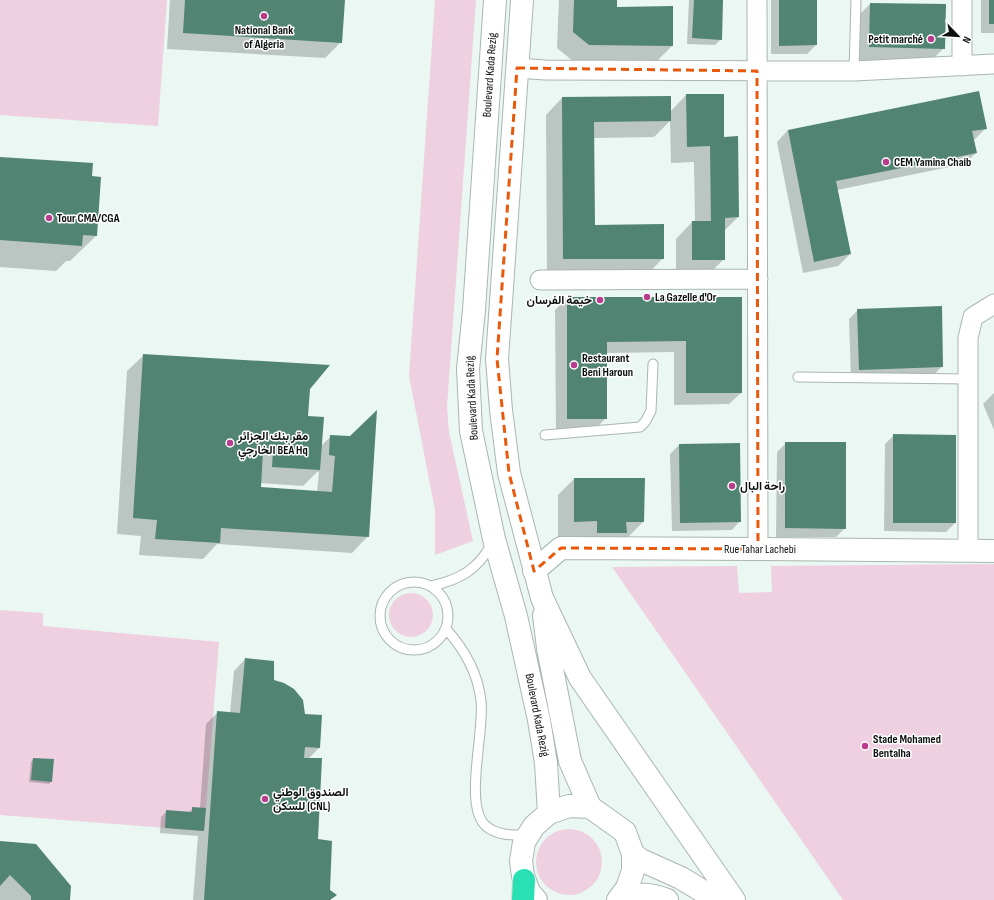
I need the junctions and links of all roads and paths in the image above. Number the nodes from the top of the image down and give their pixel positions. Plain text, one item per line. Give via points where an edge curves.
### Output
1 (495, 0) edge
2 (522, 0) edge
3 (757, 0) edge
4 (856, 0) edge
5 (962, 0) edge
6 (994, 64) edge
7 (962, 66) junction
8 (517, 68) junction
9 (757, 71) junction
10 (854, 71) junction
11 (758, 279) junction
12 (540, 280) dead end
13 (994, 304) edge
14 (653, 364) dead end
15 (798, 377) dead end
16 (968, 379) junction
17 (544, 435) dead end
18 (494, 539) junction
19 (758, 549) junction
20 (968, 551) junction
21 (994, 551) edge
22 (534, 571) junction
23 (431, 586) junction
24 (542, 598) junction
25 (446, 629) junction
26 (590, 807) junction
27 (549, 813) junction
28 (529, 835) junction
29 (633, 854) junction
30 (523, 890) edge
31 (536, 900) edge
32 (619, 900) edge
33 (667, 900) edge
34 (717, 900) edge
35 (734, 900) edge

1 - 18 main road, Boulevard Kada Rezig via 468,369 471,431
2 - 8 main road
3 - 9 street
4 - 10 lane
5 - 7 street
6 - 7 street
7 - 10 street
8 - 9 street
8 - 22 main road via 497,359 509,473
9 - 10 street
9 - 11 street
11 - 12 street
11 - 19 street
13 - 16 street via 973,317 968,338
14 - 17 lane via 651,411 640,427
15 - 16 lane
16 - 20 street
18 - 23 lane via 476,566 447,583
18 - 27 main road, Boulevard Kada Rezig via 516,616 539,720 546,763
19 - 20 main road, Rue Tahar Lachebi
19 - 22 main road, Rue Tahar Lachebi via 561,548
20 - 21 main road, Rue Tahar Lachebi
22 - 24 main road
23 - 25 lane via 440,594 446,605
23 - 25 lane via 421,582 410,582 400,584 391,590 380,607 382,629 388,640 408,651 431,646 440,639
24 - 26 main road, Boulevard Kada Rezig via 548,648 570,761
24 - 35 main road via 580,678
25 - 28 lane via 464,651 479,688 481,720 475,796 481,819 485,826 500,833
26 - 27 main road via 569,806
26 - 29 main road via 625,832
27 - 28 main road via 534,826
28 - 30 main road via 524,842 521,861
29 - 32 main road via 633,871
29 - 34 main road via 681,878
30 - 31 main road via 530,892
32 - 33 main road via 632,895 653,894

